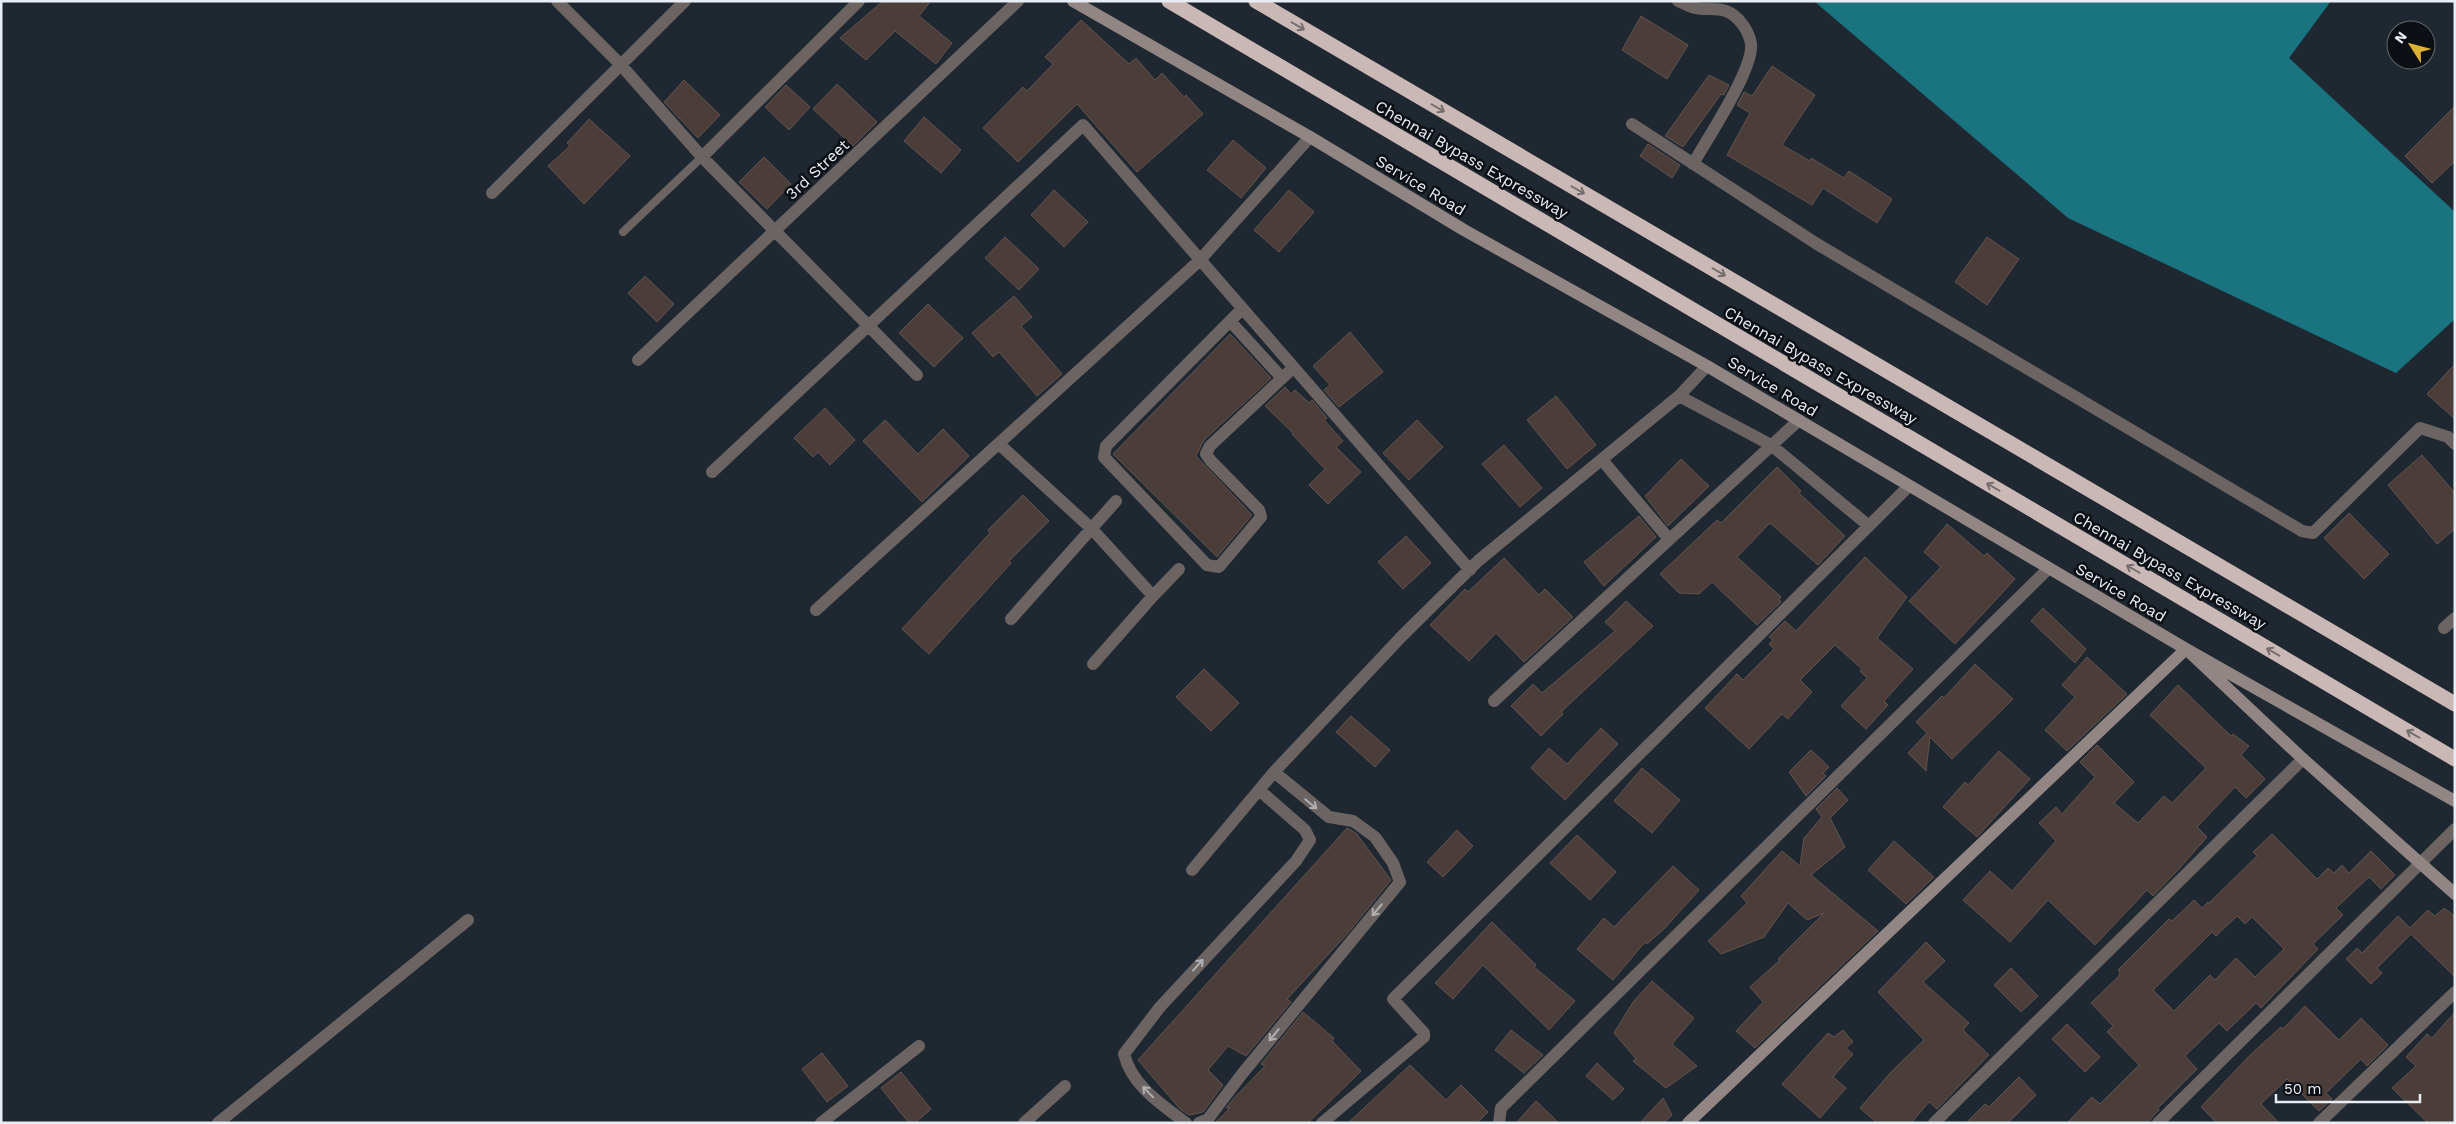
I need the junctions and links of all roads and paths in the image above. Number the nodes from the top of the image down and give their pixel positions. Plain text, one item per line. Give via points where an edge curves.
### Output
1 (556, 1) edge
2 (685, 1) edge
3 (859, 1) edge
4 (1018, 1) edge
5 (1073, 1) edge
6 (1168, 1) edge
7 (1256, 1) edge
8 (1678, 1) edge
9 (620, 64) junction
10 (1632, 124) dead end
11 (1310, 137) junction
12 (702, 157) junction
13 (1693, 164) junction
14 (492, 193) dead end
15 (774, 231) junction
16 (623, 232) dead end
17 (1199, 261) junction
18 (1242, 309) junction
19 (1230, 321) junction
20 (869, 327) junction
21 (638, 360) dead end
22 (1708, 366) junction
23 (1293, 368) junction
24 (917, 375) dead end
25 (1282, 378) junction
26 (1680, 396) junction
27 (1798, 421) junction
28 (2453, 437) edge
29 (1000, 444) junction
30 (1771, 445) junction
31 (1602, 460) junction
32 (712, 472) dead end
33 (1909, 486) junction
34 (1116, 501) dead end
35 (1869, 526) junction
36 (1092, 530) junction
37 (1669, 539) junction
38 (2049, 568) junction
39 (1179, 569) dead end
40 (1470, 570) junction
41 (1153, 596) junction
42 (816, 610) dead end
43 (2455, 618) edge
44 (1011, 619) dead end
45 (2444, 628) dead end
46 (2186, 649) junction
47 (1093, 664) dead end
48 (1494, 701) dead end
49 (2455, 704) edge
50 (2303, 759) junction
51 (2455, 759) edge
52 (1274, 772) junction
53 (1259, 790) junction
54 (2455, 800) edge
55 (2455, 828) edge
56 (2419, 863) junction
57 (1192, 870) dead end
58 (2455, 894) edge
59 (468, 920) dead end
60 (2455, 992) edge
61 (919, 1046) dead end
62 (1065, 1086) dead end
63 (218, 1123) edge
64 (822, 1123) edge
65 (1024, 1123) edge
66 (1186, 1123) edge
67 (1199, 1123) edge
68 (1322, 1123) edge
69 (1499, 1123) edge
70 (1688, 1123) edge
71 (1934, 1123) edge
72 (2158, 1123) edge
73 (2319, 1123) edge

1 - 9 street
2 - 9 street
3 - 12 street
4 - 15 street, 3rd Street
5 - 11 street, Service Road
51 -> 6 highway, Chennai Bypass Expressway
7 -> 49 highway, Chennai Bypass Expressway
8 - 13 street via 1694,8 1727,12 1747,30 1752,45 1746,71
9 - 12 street
9 - 14 street
10 - 13 street
11 - 17 street
11 - 22 street, Service Road via 1464,230
12 - 15 street
12 - 16 lane
13 - 28 street via 1817,244 2302,531 2313,533 2420,428
15 - 20 street
15 - 21 street, 3rd Street
17 - 18 street
17 - 20 street via 1084,125
17 - 29 street
18 - 19 street
18 - 23 street
19 - 25 street
19 - 25 street via 1106,446 1104,457 1207,565 1219,567 1261,517 1259,510 1206,454 1210,446
20 - 24 street
20 - 32 street
22 - 26 street
22 - 27 street, Service Road
23 - 25 street
23 - 40 street
26 - 30 street
26 - 31 street
27 - 30 street
27 - 33 street, Service Road
29 - 36 street
29 - 42 street
30 - 35 street
30 - 37 street
31 - 37 street
31 - 40 street
33 - 35 street
33 - 38 street, Service Road
34 - 36 street
35 - 68 street via 1393,999 1424,1033 1424,1037
36 - 41 street
36 - 44 street
37 - 48 street
38 - 46 street, Service Road
38 - 69 street via 1501,1108
39 - 41 street
40 - 52 street via 1402,636
41 - 47 street
43 - 45 street
46 - 50 street
46 - 54 street, Service Road
46 - 70 street
50 - 56 street
50 - 71 street
52 - 53 street
52 -> 67 street via 1328,817 1353,820 1375,837 1393,863 1400,882 1208,1119
53 - 57 street
66 -> 53 street via 1157,1102 1128,1072 1124,1054 1160,1007 1296,861 1310,840 1305,830
55 - 56 street
56 - 58 street
56 - 72 street
59 - 63 street
60 - 73 street
61 - 64 street
62 - 65 street

